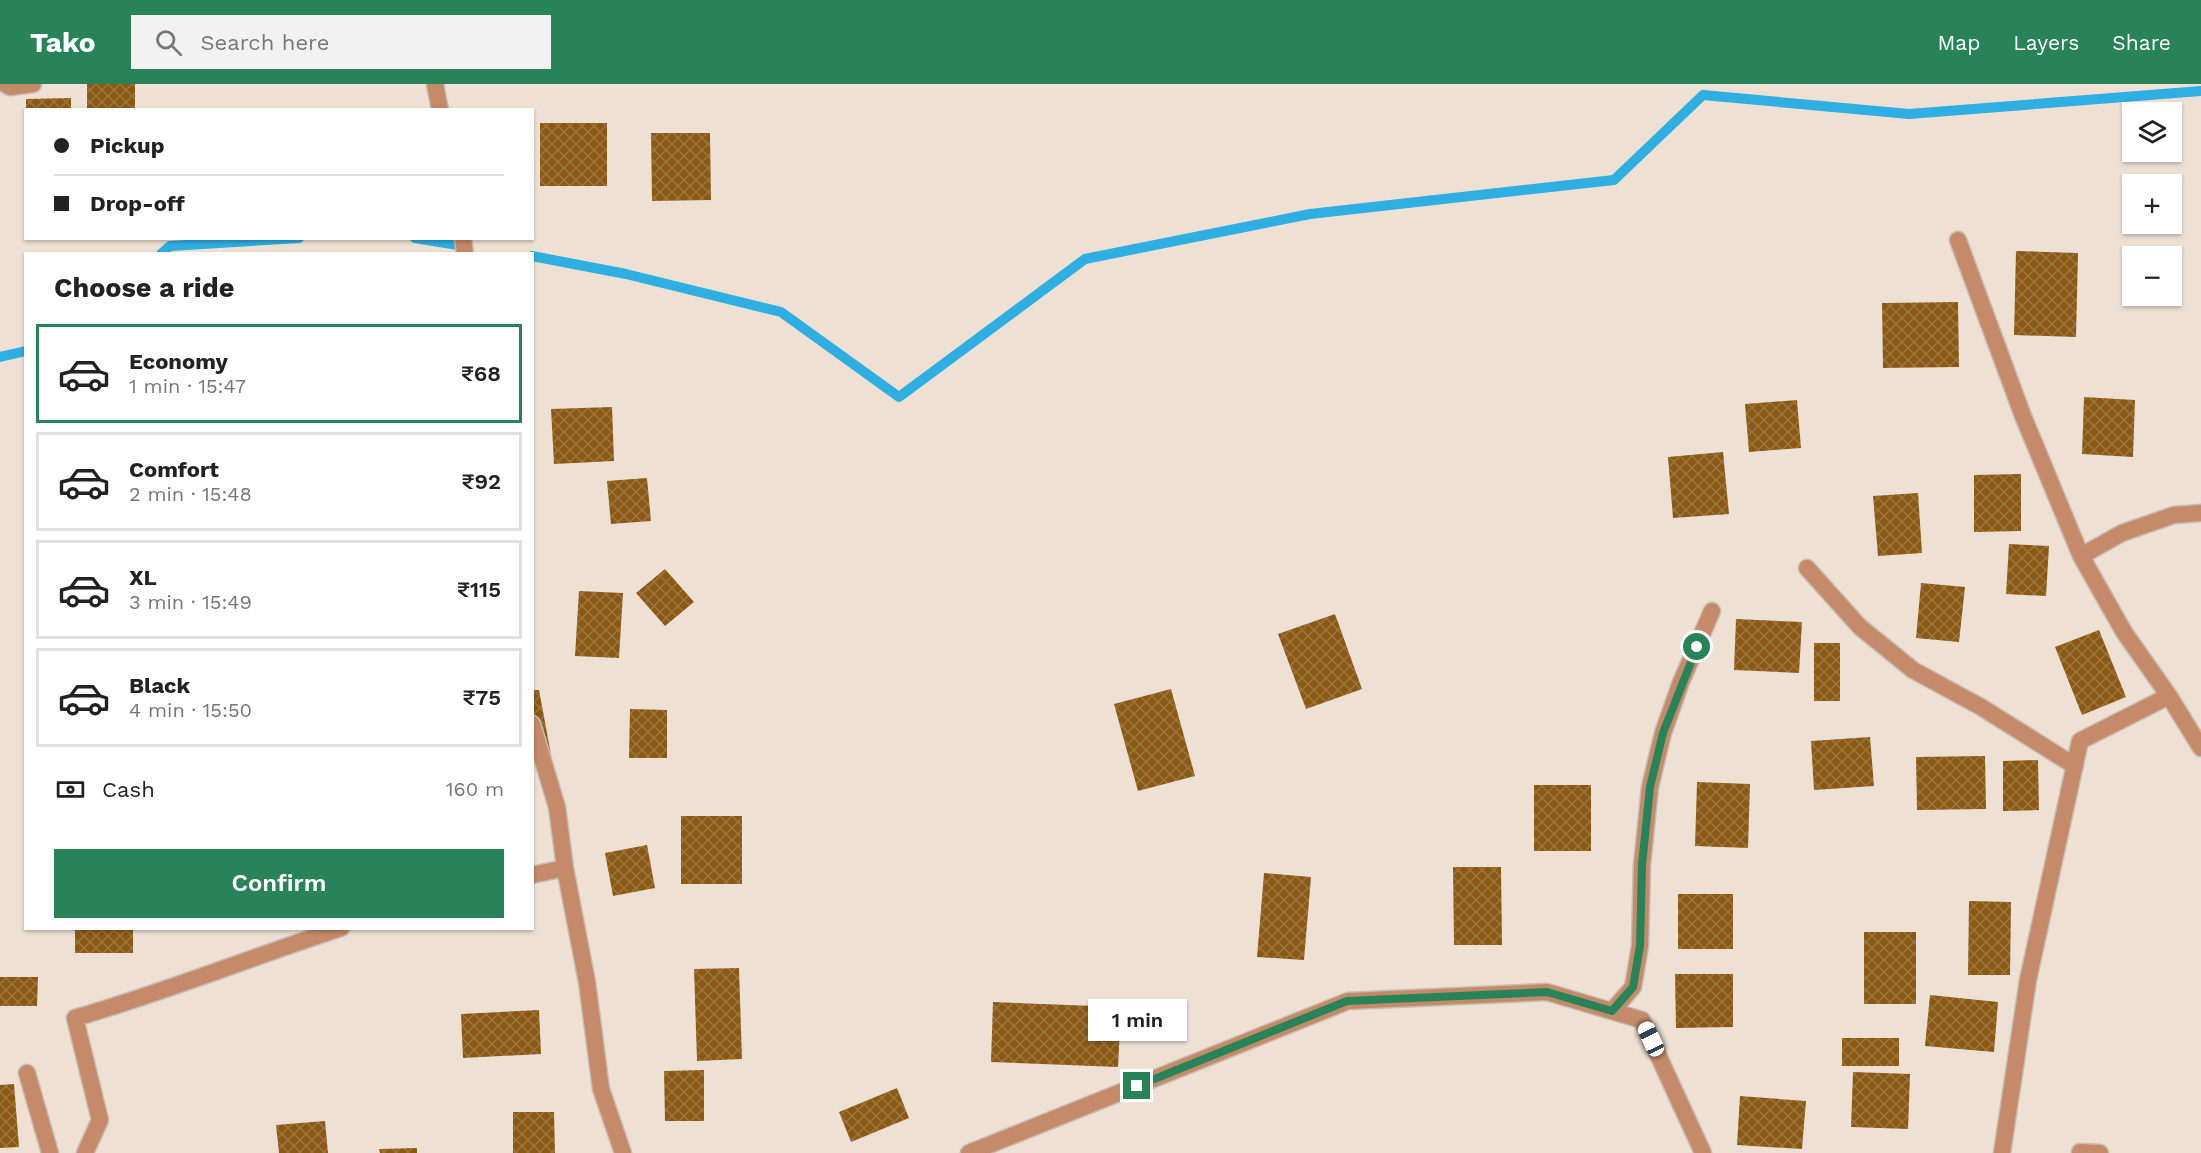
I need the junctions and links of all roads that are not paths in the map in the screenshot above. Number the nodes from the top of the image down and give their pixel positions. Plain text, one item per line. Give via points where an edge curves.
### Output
1 (5, 84) edge
2 (33, 84) edge
3 (435, 84) edge
4 (440, 108) edge
5 (1958, 240) dead end
6 (2201, 513) edge
7 (2081, 556) junction
8 (1807, 568) dead end
9 (1712, 611) dead end
10 (2169, 696) junction
11 (534, 731) edge
12 (2201, 748) edge
13 (2075, 766) junction
14 (565, 868) junction
15 (534, 875) edge
16 (336, 930) edge
17 (1612, 1011) junction
18 (27, 1072) dead end
19 (50, 1153) edge
20 (85, 1153) edge
21 (622, 1153) edge
22 (969, 1153) edge
23 (1703, 1153) edge
24 (2002, 1153) edge
25 (2073, 1153) edge
26 (2080, 1153) edge
27 (2100, 1153) edge

1 - 2 street
3 - 4 street
5 - 7 street via 2023,417
6 - 7 street via 2174,515
7 - 10 street via 2124,632
8 - 13 street via 1860,627 1913,670
9 - 17 street via 1663,733 1650,787 1642,865 1640,946 1633,987
10 - 12 street
10 - 13 street via 2080,741
11 - 14 street via 557,807
13 - 24 street via 2028,980
14 - 15 street
14 - 21 street via 587,982 601,1089
16 - 20 street via 75,1018 100,1120
17 - 22 street via 1547,992 1347,1001
17 - 23 street via 1642,1020
18 - 19 street
25 - 26 street
26 - 27 street

